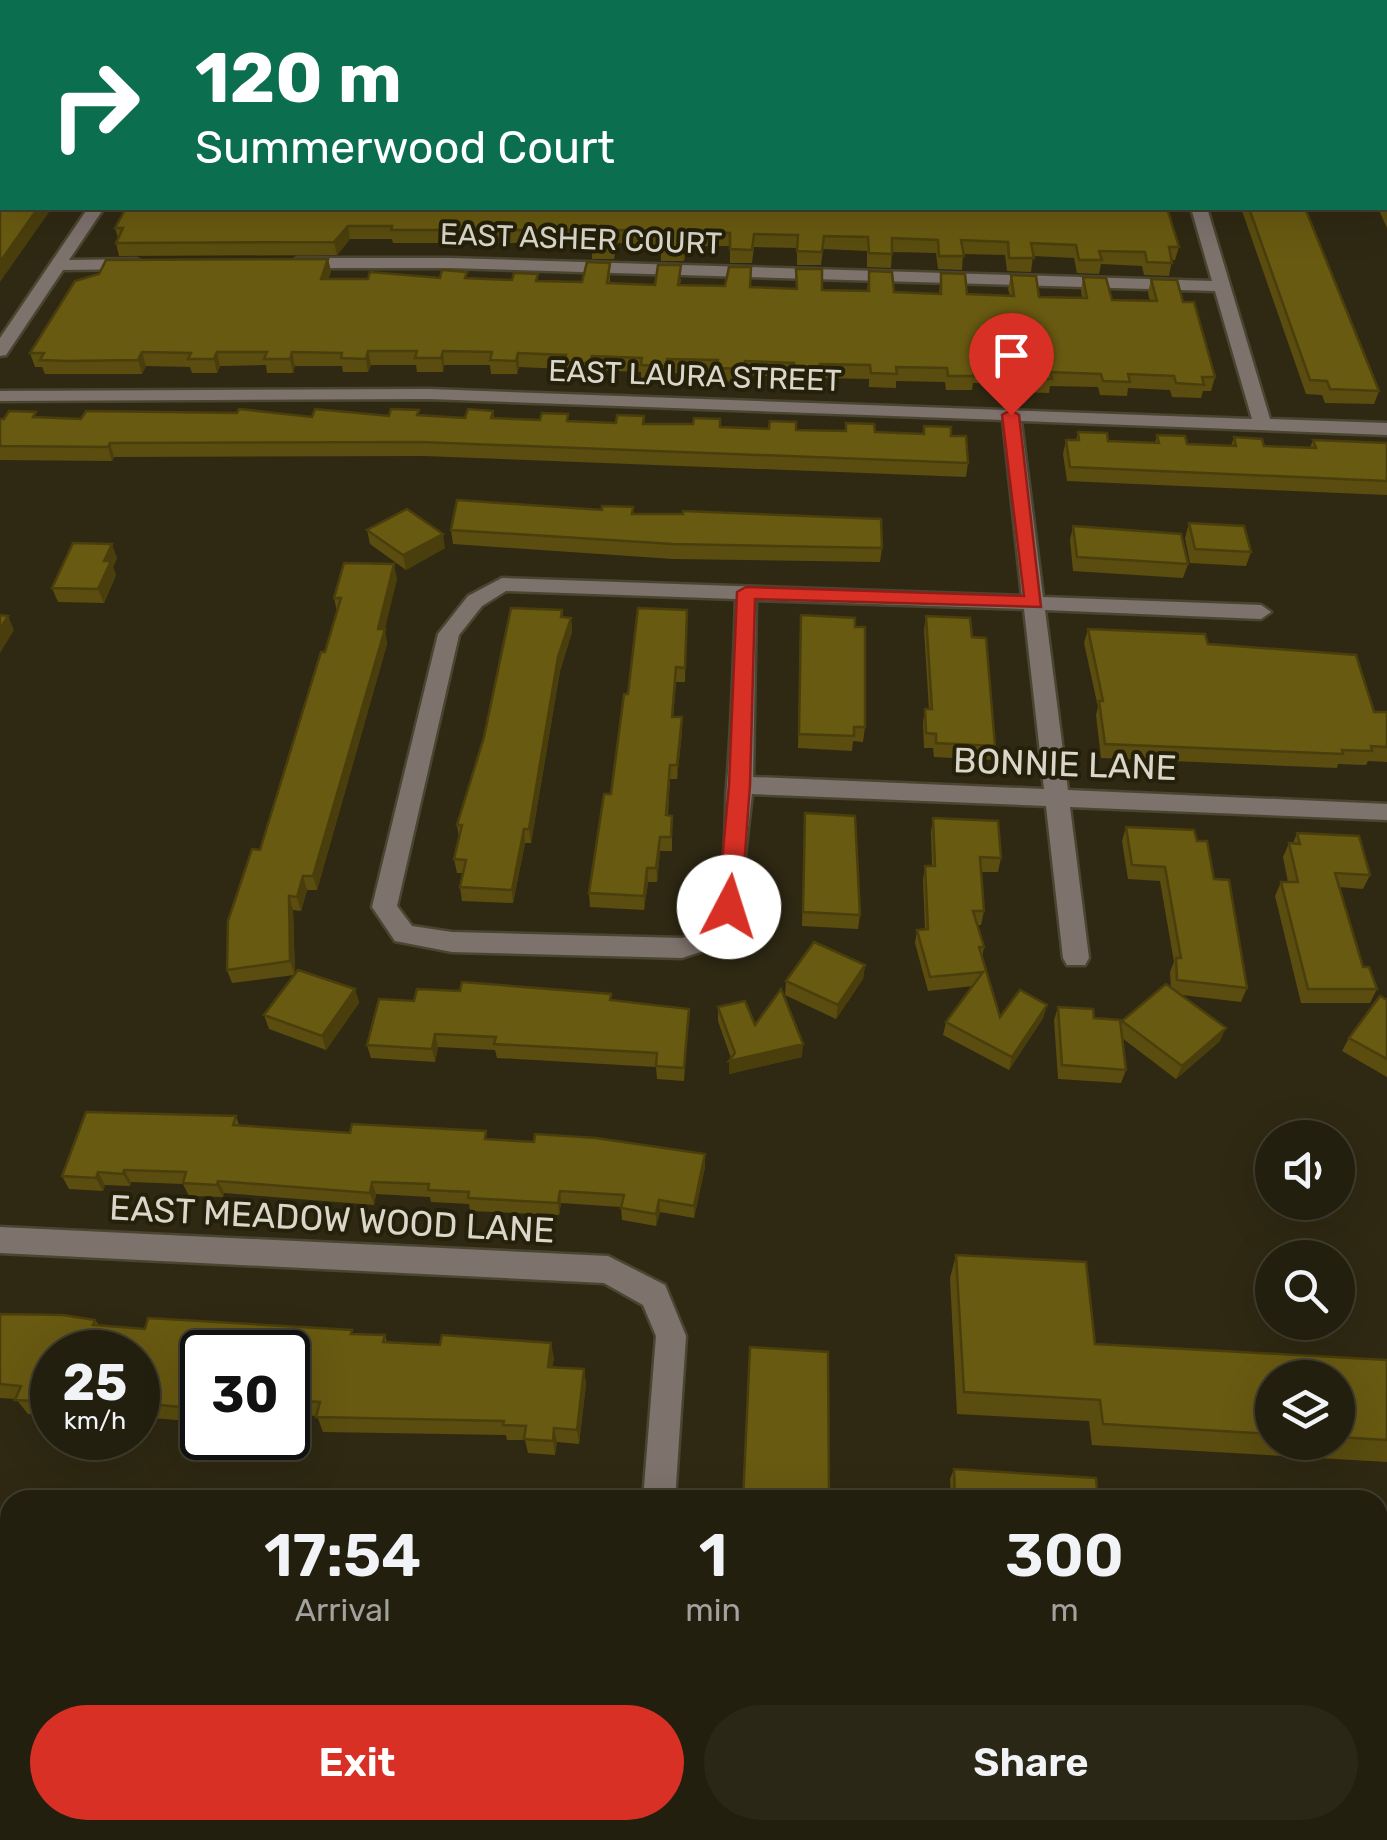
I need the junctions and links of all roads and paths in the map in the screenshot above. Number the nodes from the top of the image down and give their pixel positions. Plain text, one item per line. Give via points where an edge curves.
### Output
1 (95, 210) edge
2 (1200, 210) edge
3 (156, 264) edge
4 (274, 264) edge
5 (58, 265) junction
6 (1222, 286) junction
7 (0, 351) edge
8 (0, 396) edge
9 (1011, 415) junction
10 (1262, 424) junction
11 (1387, 429) edge
12 (746, 592) junction
13 (1034, 602) junction
14 (1262, 612) dead end
15 (740, 785) junction
16 (1058, 798) junction
17 (1387, 812) edge
18 (1076, 958) dead end
19 (0, 1240) edge
20 (660, 1490) edge

1 - 5 street
2 - 6 street
3 - 5 street
4 - 6 street, EAST ASHER COURT via 450,262
5 - 7 street
6 - 10 street
8 - 9 street, EAST LAURA STREET via 429,394
9 - 10 street, EAST LAURA STREET
9 - 13 street
10 - 11 street, EAST LAURA STREET
12 - 13 street
12 - 15 street
12 - 15 street via 502,584 475,601 448,634 384,907 404,934 452,942 682,948 714,936 729,907
13 - 14 street
13 - 16 street
15 - 16 street, BONNIE LANE
16 - 17 street, BONNIE LANE
16 - 18 street
19 - 20 street, EAST MEADOW WOOD LANE via 608,1270 654,1295 671,1336

